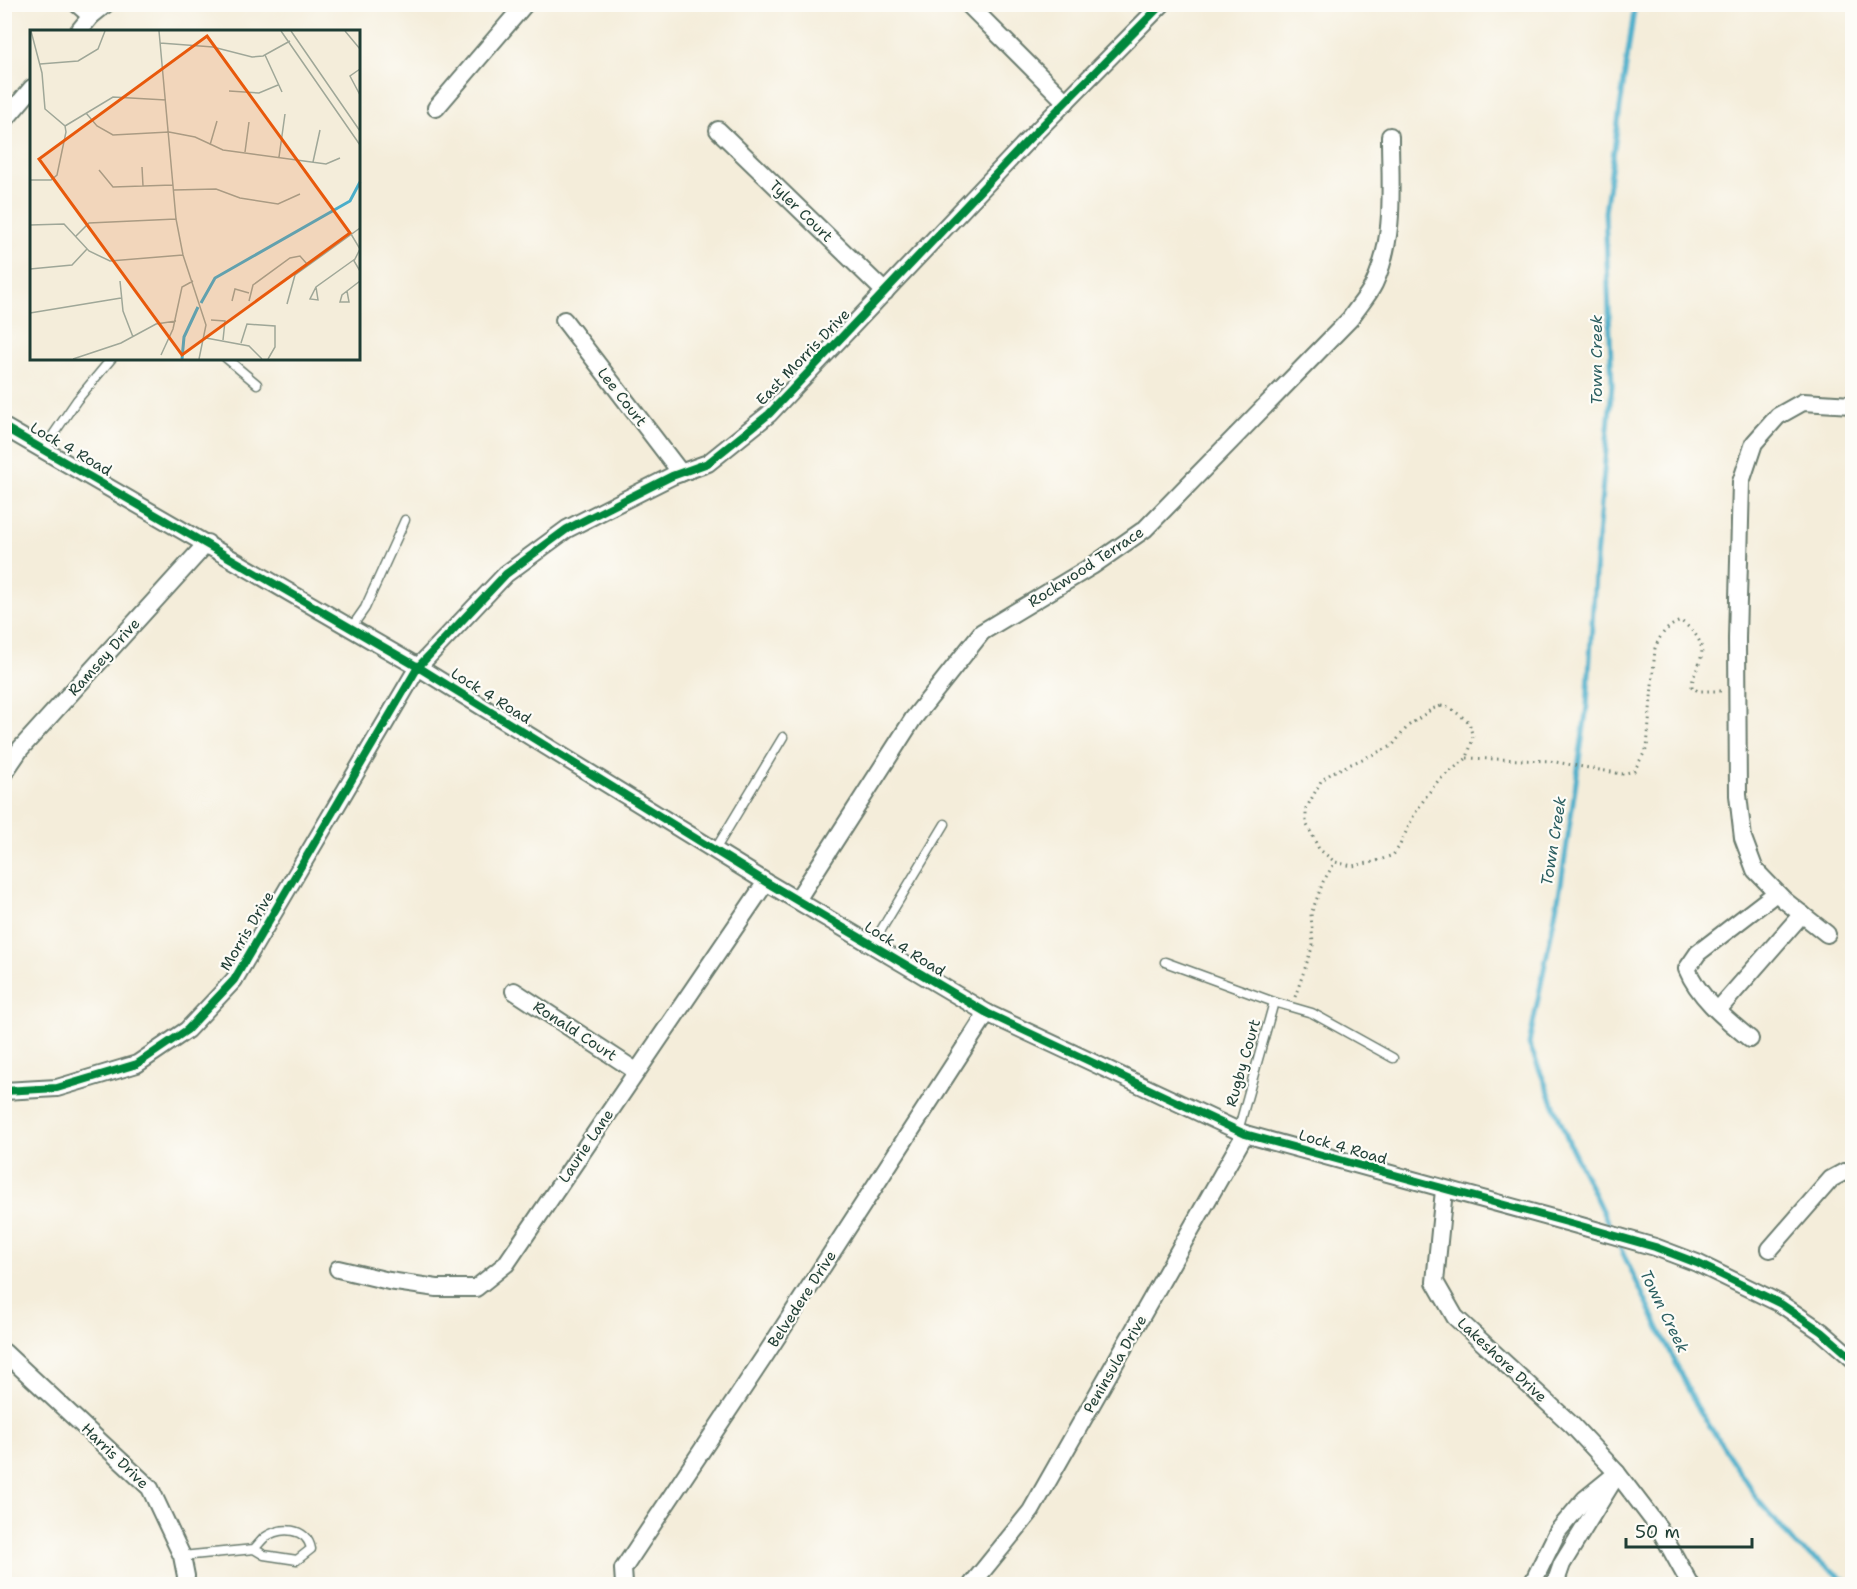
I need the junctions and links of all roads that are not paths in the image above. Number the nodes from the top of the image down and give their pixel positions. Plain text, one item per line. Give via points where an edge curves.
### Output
1 (77, 4) edge
2 (106, 4) edge
3 (525, 4) edge
4 (968, 4) edge
5 (1162, 4) edge
6 (91, 16) junction
7 (80, 30) edge
8 (30, 90) edge
9 (1066, 102) junction
10 (436, 108) dead end
11 (4, 121) edge
12 (718, 130) dead end
13 (1390, 136) dead end
14 (885, 292) junction
15 (564, 321) dead end
16 (110, 360) edge
17 (228, 360) edge
18 (257, 384) dead end
19 (1852, 405) edge
20 (4, 427) edge
21 (44, 448) junction
22 (681, 473) junction
23 (405, 520) dead end
24 (207, 543) junction
25 (351, 628) junction
26 (418, 667) junction
27 (783, 737) dead end
28 (4, 773) edge
29 (945, 824) dead end
30 (716, 850) junction
31 (766, 882) junction
32 (1776, 893) junction
33 (798, 900) junction
34 (1802, 914) junction
35 (1827, 934) dead end
36 (872, 945) junction
37 (1165, 962) dead end
38 (514, 991) dead end
39 (1274, 1002) junction
40 (1718, 1010) junction
41 (987, 1013) junction
42 (1750, 1039) dead end
43 (1393, 1058) dead end
44 (636, 1071) junction
45 (4, 1091) edge
46 (1241, 1132) junction
47 (1852, 1174) edge
48 (1444, 1190) junction
49 (1770, 1250) dead end
50 (338, 1269) dead end
51 (4, 1353) edge
52 (1852, 1358) edge
53 (1617, 1473) junction
54 (254, 1549) junction
55 (182, 1556) junction
56 (185, 1584) edge
57 (624, 1584) edge
58 (972, 1584) edge
59 (1532, 1584) edge
60 (1555, 1584) edge
61 (1690, 1584) edge

1 - 6 street
2 - 6 street
3 - 10 street
4 - 9 street
5 - 9 street, East Morris Drive
6 - 7 street
8 - 11 street
9 - 14 street, East Morris Drive
12 - 14 street, Tyler Court
13 - 33 street, Rockwood Terrace via 1391,219 1384,258 1373,285 1350,319 1145,529 982,632 913,719
14 - 22 street, East Morris Drive via 769,414 708,463
15 - 22 street, Lee Court
16 - 21 lane
17 - 18 lane
19 - 32 street via 1803,402 1778,416 1754,443 1741,482 1738,795 1743,838 1755,870
20 - 21 street, Lock 4 Road
21 - 24 street, Lock 4 Road
22 - 26 street, East Morris Drive via 567,529 506,574
23 - 25 lane
24 - 25 street, Lock 4 Road
24 - 28 street, Ramsey Drive via 21,748
25 - 26 street, Lock 4 Road
26 - 30 street, Lock 4 Road
26 - 45 street, Morris Drive via 234,980 187,1030 137,1064 57,1088
27 - 30 lane
29 - 36 lane
30 - 31 street, Lock 4 Road
31 - 33 street, Lock 4 Road
31 - 44 street, Laurie Lane
32 - 34 street
32 - 40 street via 1698,953 1687,969 1694,985
33 - 36 street, Lock 4 Road
34 - 35 street
34 - 40 street
36 - 41 street, Lock 4 Road
37 - 39 lane, Rugby Court
38 - 44 street, Ronald Court
39 - 43 lane, Rugby Court via 1312,1012
39 - 46 lane, Rugby Court
40 - 42 street
41 - 46 street, Lock 4 Road
41 - 57 street, Belvedere Drive via 622,1569
44 - 50 street, Laurie Lane via 506,1264 476,1288 437,1288
46 - 48 street, Lock 4 Road
46 - 58 street, Peninsula Drive via 1031,1511
47 - 49 street via 1844,1172 1831,1179
48 - 52 street, Lock 4 Road via 1655,1247 1697,1263 1780,1304
48 - 53 street, Lakeshore Drive via 1435,1282 1455,1317 1573,1426
51 - 55 street, Harris Drive via 150,1488
53 - 59 street via 1585,1499 1558,1531
53 - 60 street via 1562,1564
53 - 61 street, Lakeshore Drive via 1659,1528
54 - 54 lane via 297,1560 311,1549 309,1540 293,1530 265,1537
54 - 55 lane
55 - 56 street, Harris Drive

